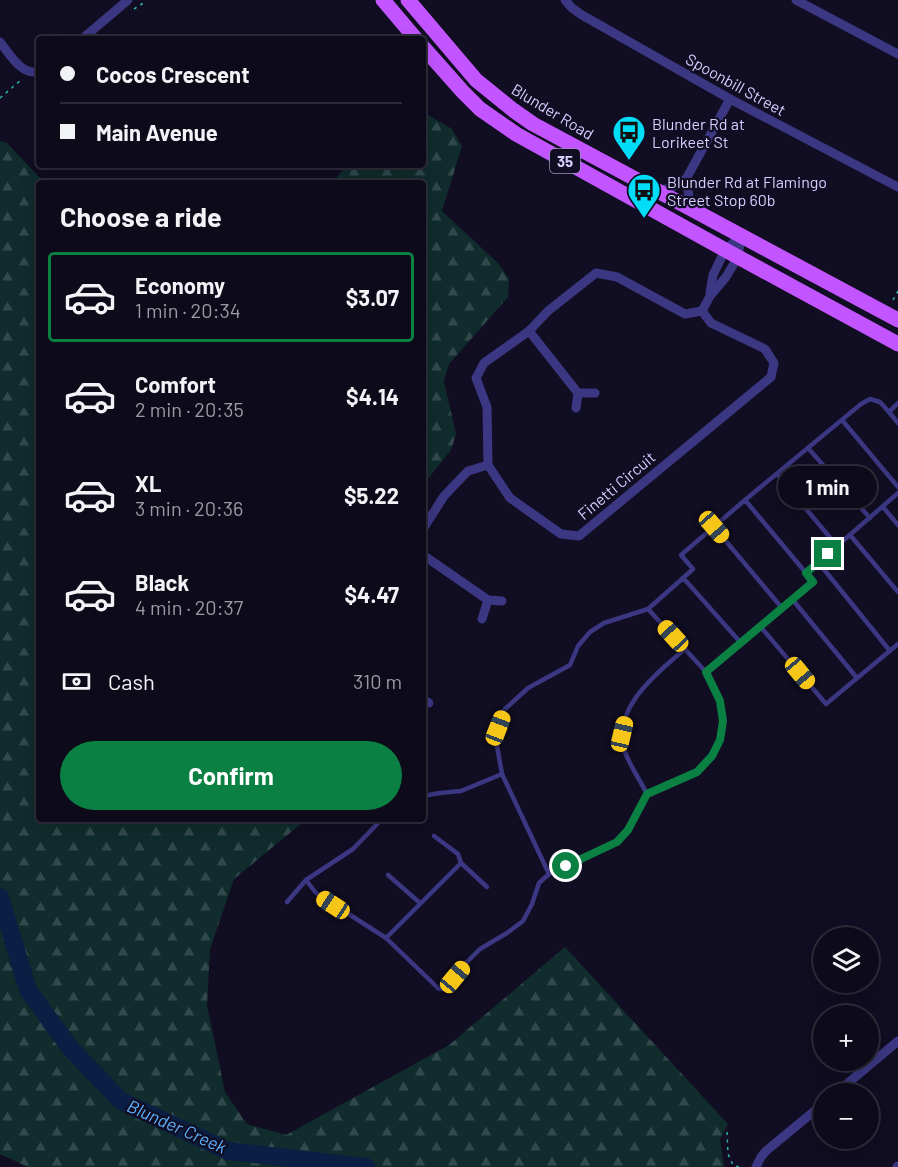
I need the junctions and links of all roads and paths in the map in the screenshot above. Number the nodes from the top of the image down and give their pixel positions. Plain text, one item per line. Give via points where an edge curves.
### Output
1 (128, 0) edge
2 (144, 0) edge
3 (383, 0) edge
4 (408, 0) edge
5 (565, 0) edge
6 (796, 0) edge
7 (129, 13) dead end
8 (106, 33) dead end
9 (86, 36) edge
10 (102, 36) edge
11 (413, 36) edge
12 (0, 42) edge
13 (426, 50) edge
14 (898, 54) edge
15 (36, 72) edge
16 (21, 79) dead end
17 (0, 98) edge
18 (730, 99) junction
19 (686, 179) junction
20 (898, 186) edge
21 (659, 191) junction
22 (691, 208) junction
23 (741, 236) junction
24 (731, 254) junction
25 (898, 291) edge
26 (710, 296) junction
27 (893, 300) dead end
28 (702, 311) junction
29 (898, 320) edge
30 (529, 331) junction
31 (898, 344) edge
32 (578, 393) junction
33 (595, 393) dead end
34 (898, 404) edge
35 (576, 408) dead end
36 (889, 411) junction
37 (842, 420) junction
38 (898, 423) edge
39 (808, 448) junction
40 (488, 465) junction
41 (777, 474) junction
42 (898, 487) edge
43 (898, 494) edge
44 (745, 500) junction
45 (883, 507) junction
46 (870, 518) junction
47 (426, 524) edge
48 (898, 525) edge
49 (714, 527) junction
50 (850, 535) junction
51 (837, 546) junction
52 (426, 557) edge
53 (818, 562) junction
54 (806, 573) junction
55 (682, 579) junction
56 (898, 592) edge
57 (792, 599) junction
58 (488, 600) junction
59 (502, 601) dead end
60 (782, 608) junction
61 (648, 609) junction
62 (482, 619) dead end
63 (760, 626) junction
64 (741, 643) junction
65 (898, 644) edge
66 (685, 649) junction
67 (890, 651) junction
68 (706, 672) junction
69 (857, 678) junction
70 (502, 774) junction
71 (647, 794) junction
72 (426, 795) edge
73 (379, 822) edge
74 (434, 836) dead end
75 (461, 863) junction
76 (549, 874) junction
77 (388, 875) dead end
78 (306, 880) junction
79 (487, 887) dead end
80 (287, 902) dead end
81 (420, 903) junction
82 (386, 938) junction
83 (898, 1041) edge
84 (848, 1083) edge
85 (813, 1112) edge
86 (727, 1132) dead end
87 (739, 1167) edge
88 (756, 1167) edge

1 - 9 street
2 - 7 path
3 - 11 main road
4 - 21 main road, Blunder Road / 35 via 476,80 513,110
5 - 18 street, Spoonbill Street via 582,15
6 - 14 street
8 - 10 path
12 - 15 street via 24,70
13 - 24 main road, 35 via 463,93 501,125
16 - 17 path
18 - 19 street
18 - 20 street, Spoonbill Street
19 - 21 street
19 - 22 street
21 - 22 main road, Blunder Road / 35
22 - 23 main road, Blunder Road / 35
23 - 24 street
23 - 24 street
23 - 29 main road, Blunder Road / 35
24 - 26 street via 726,277
24 - 26 street via 713,274
24 - 31 main road, 35
25 - 27 path
26 - 28 street
28 - 30 street via 685,314 618,278 596,273
28 - 40 street, Finetti Circuit via 711,323 765,350 774,363 771,377 579,536 561,534 510,498
30 - 32 street
30 - 40 street via 483,363 476,378 487,407
32 - 33 street
32 - 35 street
34 - 36 lane
36 - 37 lane via 870,399
36 - 38 lane
37 - 39 lane
37 - 42 lane
39 - 41 lane
39 - 46 lane
40 - 47 street via 468,471 444,496
41 - 44 lane
41 - 51 lane
43 - 45 lane
44 - 49 lane
44 - 54 lane
45 - 46 lane
45 - 48 lane
46 - 50 lane
49 - 55 lane via 681,555 693,568
49 - 60 lane
50 - 51 lane
50 - 56 lane
51 - 53 lane
52 - 58 street
53 - 54 lane
53 - 67 lane
54 - 57 lane via 813,582
55 - 61 lane
55 - 64 lane
57 - 60 lane
57 - 69 lane
58 - 59 street
58 - 62 street
60 - 63 lane
61 - 66 lane
61 - 70 lane via 604,623 590,632 578,646 570,665 528,688 504,710 497,746
63 - 64 lane
63 - 69 lane via 826,704
64 - 68 lane
65 - 67 lane
66 - 68 lane
66 - 71 lane via 651,678 627,714 622,734 625,751
67 - 69 lane
68 - 71 lane via 720,701 720,740 697,772
70 - 72 lane via 461,791
70 - 76 lane
71 - 76 lane via 617,842
73 - 78 lane via 353,849
74 - 75 lane via 458,854
75 - 79 lane
75 - 81 lane
76 - 82 lane via 539,883 523,921 480,950 445,989 439,988
77 - 81 lane
78 - 80 lane
78 - 82 lane via 316,893
81 - 82 lane
83 - 84 street
85 - 88 street via 766,1151
86 - 87 path via 728,1154 733,1165

